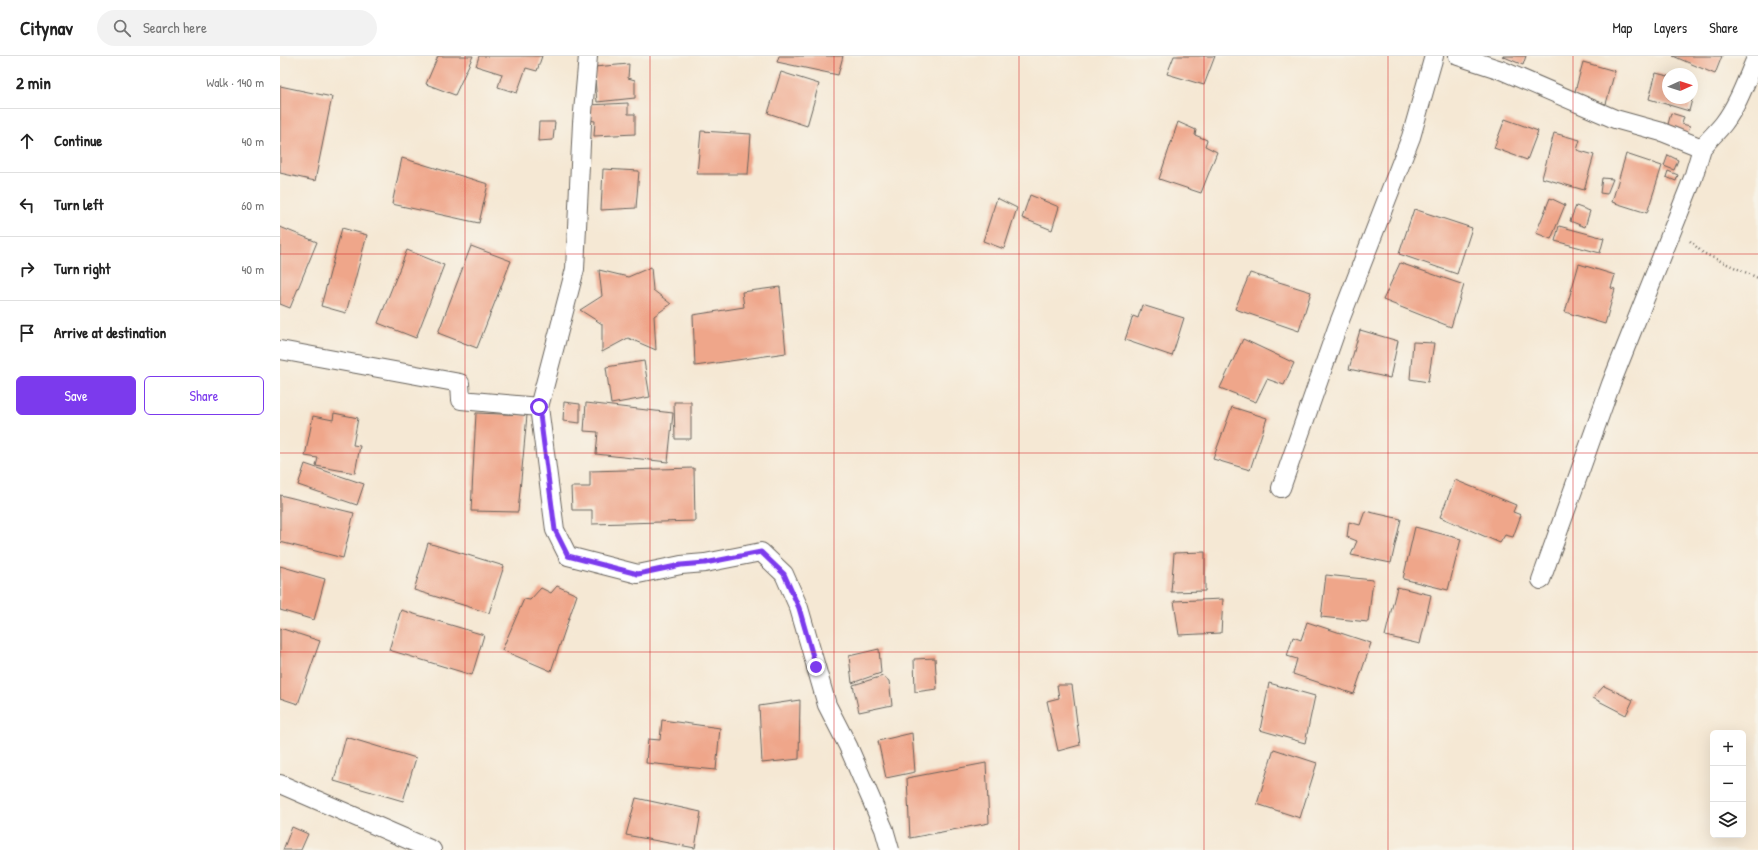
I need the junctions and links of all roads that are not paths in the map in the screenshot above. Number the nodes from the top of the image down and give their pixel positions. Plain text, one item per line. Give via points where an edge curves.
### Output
1 (588, 56) edge
2 (1434, 56) edge
3 (1458, 56) edge
4 (1757, 56) edge
5 (1702, 148) junction
6 (280, 350) edge
7 (539, 407) junction
8 (1281, 488) dead end
9 (1541, 580) dead end
10 (280, 784) edge
11 (432, 850) edge
12 (890, 850) edge

1 - 7 street via 575,269
2 - 8 street via 1411,137 1337,328
3 - 5 street via 1501,70 1615,119 1662,132
4 - 5 street via 1732,111
5 - 9 street via 1675,226 1611,384
6 - 7 street via 460,383 461,400
7 - 12 street via 555,530 568,556 638,574 761,552 784,574 799,608 827,705 848,746 884,829
10 - 11 street

